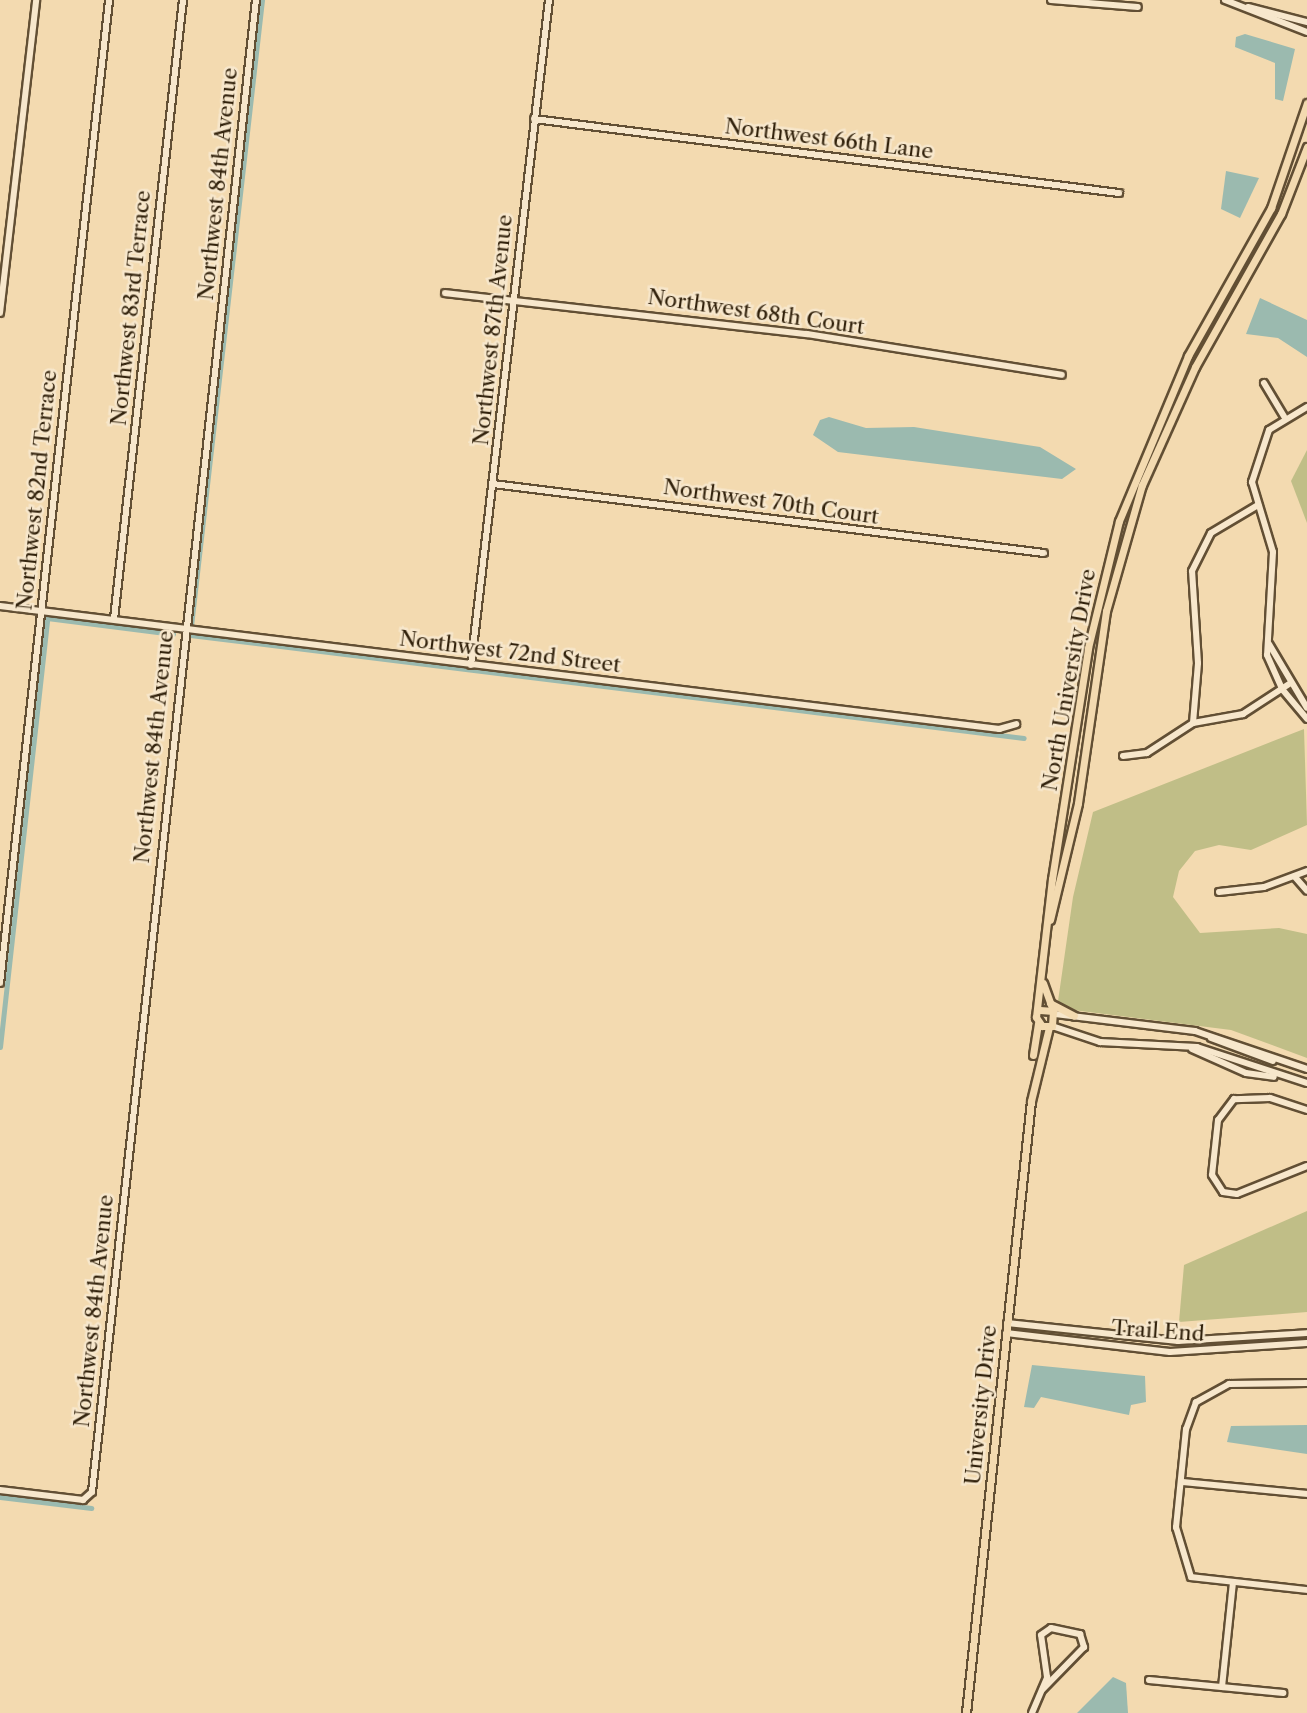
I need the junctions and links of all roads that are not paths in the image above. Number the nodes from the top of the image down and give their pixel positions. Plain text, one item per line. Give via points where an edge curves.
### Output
1 (36, 0) edge
2 (109, 0) edge
3 (183, 0) edge
4 (256, 0) edge
5 (549, 0) edge
6 (1051, 0) edge
7 (1225, 0) edge
8 (1138, 7) dead end
9 (1307, 22) edge
10 (1307, 32) edge
11 (1307, 103) edge
12 (534, 119) junction
13 (1307, 147) edge
14 (1119, 194) dead end
15 (445, 293) dead end
16 (513, 299) junction
17 (0, 313) edge
18 (1062, 374) dead end
19 (1264, 383) dead end
20 (1307, 407) edge
21 (1284, 416) junction
22 (1132, 481) junction
23 (493, 484) junction
24 (1142, 485) junction
25 (1258, 505) junction
26 (1044, 553) dead end
27 (0, 606) edge
28 (42, 611) junction
29 (114, 619) junction
30 (185, 629) junction
31 (471, 665) junction
32 (1285, 687) junction
33 (1307, 708) edge
34 (1307, 719) edge
35 (1193, 723) junction
36 (1016, 724) dead end
37 (1123, 757) dead end
38 (1307, 871) edge
39 (1295, 877) junction
40 (1219, 891) dead end
41 (1307, 891) edge
42 (1048, 927) junction
43 (1042, 976) junction
44 (0, 983) edge
45 (1049, 1002) junction
46 (1040, 1010) junction
47 (1054, 1013) junction
48 (1074, 1017) junction
49 (1038, 1023) junction
50 (1050, 1026) junction
51 (1165, 1030) junction
52 (1185, 1032) junction
53 (1163, 1044) junction
54 (1184, 1046) junction
55 (1261, 1057) junction
56 (1289, 1065) junction
57 (1256, 1069) junction
58 (1307, 1069) edge
59 (1279, 1077) junction
60 (1307, 1083) edge
61 (1031, 1101) junction
62 (1307, 1110) edge
63 (1307, 1166) edge
64 (1007, 1323) junction
65 (1006, 1333) junction
66 (1307, 1333) edge
67 (1307, 1343) edge
68 (1307, 1384) edge
69 (1183, 1482) junction
70 (0, 1490) edge
71 (1307, 1494) edge
72 (1233, 1583) junction
73 (1307, 1590) edge
74 (1149, 1680) dead end
75 (1222, 1687) junction
76 (1043, 1689) junction
77 (1283, 1693) dead end
78 (965, 1713) edge
79 (1032, 1713) edge

1 - 17 street
2 - 28 street, Northwest 82nd Terrace
3 - 29 street, Northwest 83rd Terrace
4 - 30 street, Northwest 84th Avenue
5 - 12 street, Northwest 87th Avenue
6 - 8 street
7 - 9 street
7 - 10 street
11 - 22 main road, North University Drive via 1270,208 1188,356
12 - 14 street, Northwest 66th Lane
12 - 16 street, Northwest 87th Avenue
13 - 24 main road, North University Drive via 1281,214 1195,368
15 - 16 street, Northwest 68th Court
16 - 18 street, Northwest 68th Court
16 - 23 street, Northwest 87th Avenue
19 - 21 street
20 - 21 street
21 - 25 street via 1262,440 1254,460
22 - 24 main road
22 - 42 main road, North University Drive via 1095,610
23 - 26 street, Northwest 70th Court
23 - 31 street, Northwest 87th Avenue
24 - 42 main road, North University Drive via 1106,611 1078,803
25 - 32 street via 1274,562 1267,640
25 - 35 street via 1211,533 1192,571 1198,663
27 - 28 street, Northwest 72nd Street
28 - 29 street, Northwest 72nd Street
28 - 44 street, Northwest 82nd Terrace
29 - 30 street, Northwest 72nd Street
30 - 31 street, Northwest 72nd Street
30 - 70 street, Northwest 84th Avenue via 89,1498
31 - 36 street, Northwest 72nd Street via 999,729
32 - 33 street
32 - 34 street
32 - 35 street via 1242,714
35 - 37 street via 1147,753
38 - 39 street
39 - 40 street
39 - 41 street
42 - 43 main road, North University Drive
43 - 45 main road
43 - 46 main road
45 - 47 main road
45 - 48 main road
46 - 47 main road
46 - 49 main road, University Drive
47 - 48 street
47 - 50 main road, University Drive
48 - 51 street
49 - 50 main road
49 - 61 main road, University Drive
50 - 53 street via 1100,1042
50 - 61 main road, University Drive
51 - 52 street
51 - 53 street
52 - 55 street
52 - 56 street via 1225,1037
53 - 54 street
54 - 57 street
54 - 59 street via 1246,1073
55 - 56 street
55 - 57 street
56 - 58 street
57 - 59 street
59 - 60 street
61 - 64 main road, University Drive
62 - 63 street via 1270,1098 1234,1100 1218,1120 1212,1175 1223,1192 1237,1194
64 - 65 main road, University Drive
64 - 66 street, Trail End via 1178,1342
65 - 67 street, Trail End via 1170,1352
65 - 78 main road, University Drive
68 - 69 street via 1229,1384 1203,1395 1187,1420
69 - 71 street
69 - 72 street via 1176,1527 1182,1563 1191,1577
72 - 73 street
72 - 75 street
74 - 75 street
75 - 77 street
76 - 76 street via 1084,1647 1080,1634 1051,1628 1041,1635 1048,1662
76 - 79 street

